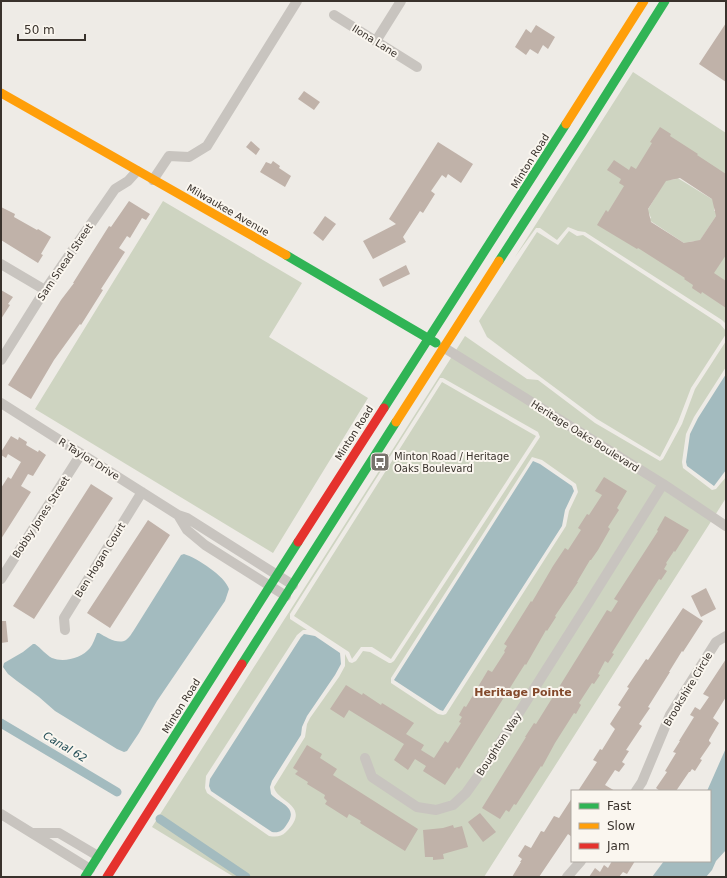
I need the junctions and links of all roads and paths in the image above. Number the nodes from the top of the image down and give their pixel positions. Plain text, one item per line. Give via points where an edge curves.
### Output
1 (297, 1) edge
2 (401, 1) edge
3 (644, 1) edge
4 (665, 1) edge
5 (334, 15) dead end
6 (376, 41) junction
7 (417, 67) dead end
8 (1, 93) edge
9 (137, 171) junction
10 (153, 180) junction
11 (1, 264) edge
12 (45, 290) junction
13 (428, 338) junction
14 (443, 347) junction
15 (1, 360) edge
16 (1, 403) edge
17 (82, 454) junction
18 (663, 484) junction
19 (142, 492) junction
20 (178, 515) junction
21 (726, 526) edge
22 (208, 531) junction
23 (200, 541) junction
24 (238, 550) junction
25 (230, 561) junction
26 (278, 574) junction
27 (1, 580) edge
28 (293, 585) junction
29 (270, 586) junction
30 (286, 596) junction
31 (65, 630) dead end
32 (726, 636) edge
33 (365, 758) dead end
34 (637, 790) edge
35 (1, 814) edge
36 (33, 833) junction
37 (98, 856) junction
38 (580, 862) edge
39 (88, 873) edge
40 (107, 877) edge
41 (567, 877) edge

1 - 10 street via 207,146 189,157 169,156
2 - 6 street
3 - 13 main road, Minton Road
4 - 14 main road
5 - 6 street, Ilona Lane
6 - 7 street, Ilona Lane
8 - 9 main road, Milwaukee Avenue
9 - 10 main road, Milwaukee Avenue
9 - 12 street, Sam Snead Street via 128,181 115,189
10 - 13 main road, Milwaukee Avenue
11 - 12 street
12 - 15 street, Sam Snead Street
13 - 14 main road, Milwaukee Avenue
13 - 26 main road, Minton Road
14 - 18 street, Heritage Oaks Boulevard
14 - 28 main road
16 - 17 street, R Taylor Drive
17 - 19 street, R Taylor Drive
17 - 27 street, Bobby Jones Street
18 - 21 street, Heritage Oaks Boulevard
18 - 33 street, Boughton Way via 466,793 453,804 436,810 418,807 372,777
19 - 20 street, R Taylor Drive
19 - 31 street, Ben Hogan Court via 64,618
20 - 22 street, R Taylor Drive
20 - 23 street, R Taylor Drive via 187,530
22 - 23 street
22 - 24 street, R Taylor Drive
23 - 25 street, R Taylor Drive
24 - 25 street
24 - 26 street, R Taylor Drive
25 - 29 street, R Taylor Drive
26 - 28 street, R Taylor Drive
26 - 29 main road, Minton Road
28 - 30 main road
29 - 30 street, R Taylor Drive
29 - 37 main road, Minton Road
30 - 40 main road
32 - 34 street, Brookshire Circle via 716,642 670,715
35 - 36 street
36 - 37 street via 58,833
36 - 39 street
37 - 39 main road, Minton Road
38 - 41 street

